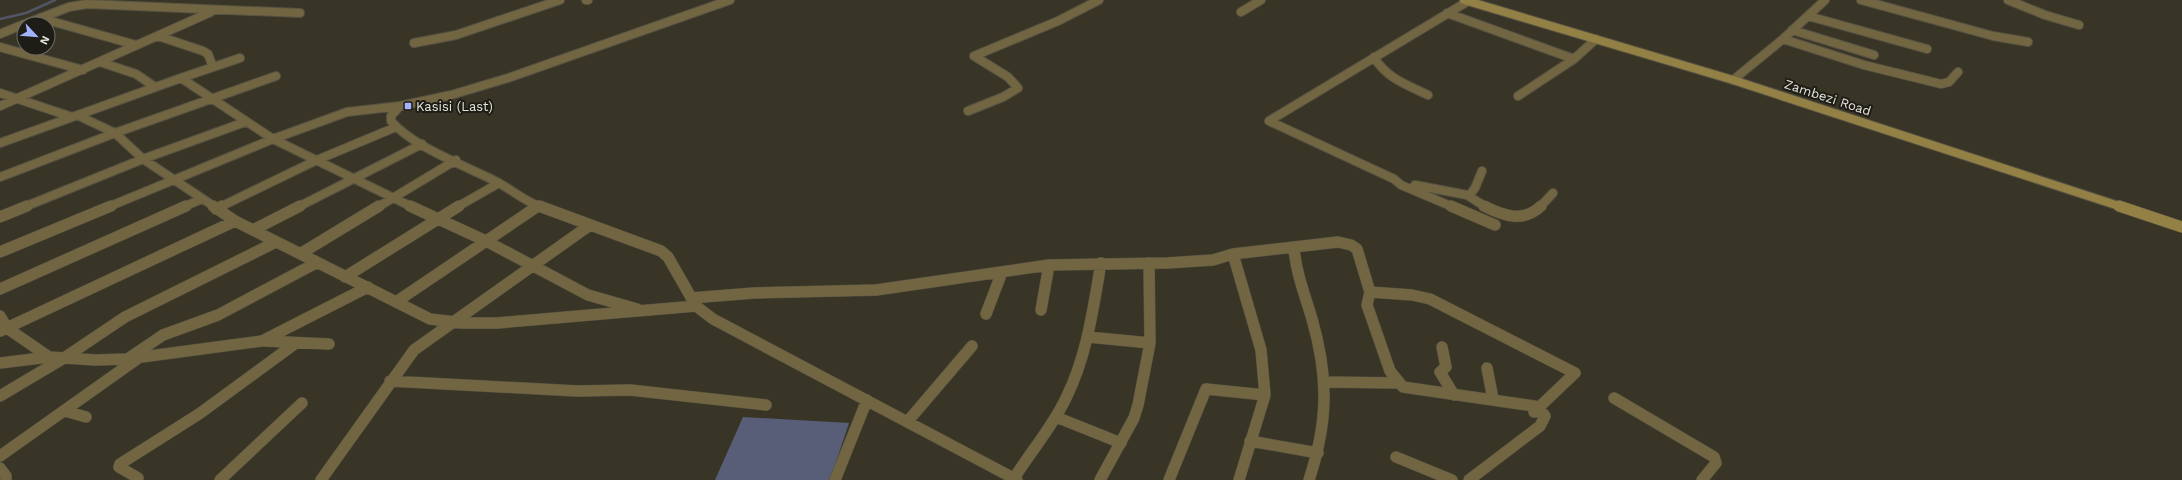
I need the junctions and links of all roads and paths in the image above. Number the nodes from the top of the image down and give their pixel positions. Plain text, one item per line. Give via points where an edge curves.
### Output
1 (560, 0) edge
2 (730, 0) edge
3 (1099, 0) edge
4 (1261, 0) edge
5 (1825, 0) edge
6 (1862, 0) edge
7 (2008, 0) edge
8 (1467, 1) edge
9 (213, 11) junction
10 (1241, 12) dead end
11 (300, 13) dead end
12 (1447, 13) junction
13 (46, 16) edge
14 (1808, 16) junction
15 (56, 22) edge
16 (2078, 25) dead end
17 (16, 27) edge
18 (1792, 30) junction
19 (0, 34) edge
20 (158, 36) junction
21 (1596, 39) junction
22 (1783, 39) junction
23 (2028, 42) dead end
24 (414, 43) dead end
25 (136, 45) junction
26 (0, 47) edge
27 (1928, 49) dead end
28 (1874, 55) dead end
29 (1374, 57) junction
30 (240, 58) dead end
31 (1574, 59) junction
32 (100, 62) junction
33 (213, 67) junction
34 (83, 70) junction
35 (1958, 72) dead end
36 (276, 76) dead end
37 (181, 78) junction
38 (1733, 80) junction
39 (155, 87) junction
40 (0, 93) edge
41 (1428, 95) dead end
42 (1518, 96) dead end
43 (212, 98) junction
44 (19, 99) junction
45 (0, 106) edge
46 (400, 106) junction
47 (968, 111) dead end
48 (76, 116) junction
49 (245, 122) junction
50 (396, 127) junction
51 (115, 133) junction
52 (273, 138) junction
53 (0, 143) edge
54 (422, 144) junction
55 (143, 160) junction
56 (317, 160) junction
57 (456, 160) junction
58 (1482, 171) dead end
59 (0, 178) edge
60 (353, 178) junction
61 (1394, 179) junction
62 (172, 180) junction
63 (499, 183) junction
64 (1553, 193) dead end
65 (1469, 196) junction
66 (394, 199) junction
67 (202, 200) junction
68 (538, 206) junction
69 (216, 209) junction
70 (0, 216) edge
71 (439, 218) junction
72 (235, 221) junction
73 (590, 225) junction
74 (1495, 225) dead end
75 (2182, 227) edge
76 (253, 230) junction
77 (486, 241) junction
78 (276, 242) junction
79 (1294, 248) junction
80 (0, 252) edge
81 (300, 254) junction
82 (1233, 254) junction
83 (316, 263) junction
84 (1102, 263) junction
85 (1149, 263) junction
86 (1049, 265) junction
87 (534, 266) junction
88 (1002, 272) junction
89 (345, 276) junction
90 (368, 287) junction
91 (0, 289) edge
92 (1370, 292) junction
93 (396, 302) junction
94 (693, 302) junction
95 (637, 309) junction
96 (1041, 310) dead end
97 (986, 314) dead end
98 (0, 316) edge
99 (450, 324) junction
100 (4, 329) edge
101 (1088, 337) junction
102 (262, 341) junction
103 (296, 343) junction
104 (1150, 343) junction
105 (330, 344) dead end
106 (972, 346) dead end
107 (1442, 347) dead end
108 (48, 357) junction
109 (64, 358) junction
110 (132, 359) junction
111 (0, 363) edge
112 (1487, 368) dead end
113 (390, 381) junction
114 (1326, 382) junction
115 (1398, 383) junction
116 (1264, 395) junction
117 (1454, 395) junction
118 (0, 396) edge
119 (1614, 398) dead end
120 (1493, 399) junction
121 (867, 400) junction
122 (302, 403) dead end
123 (766, 404) dead end
124 (65, 411) junction
125 (1534, 412) junction
126 (86, 417) dead end
127 (1056, 417) junction
128 (908, 421) junction
129 (1250, 441) junction
130 (1121, 443) junction
131 (1318, 453) junction
132 (0, 456) edge
133 (1396, 457) dead end
134 (0, 468) edge
135 (138, 478) dead end
136 (1014, 479) edge
137 (6, 480) edge
138 (220, 480) edge
139 (321, 480) edge
140 (835, 480) edge
141 (1100, 480) edge
142 (1169, 480) edge
143 (1239, 480) edge
144 (1309, 480) edge
145 (1452, 480) edge
146 (1469, 480) edge
147 (1702, 480) edge

1 - 24 street via 456,35
2 - 46 street via 508,78 451,95
3 - 47 street via 1078,12 974,56 1008,78 1018,88
4 - 10 street
5 - 14 street
6 - 23 street via 1993,36
7 - 16 street
8 - 12 street
8 - 21 main road, Zambezi Road
9 - 11 street via 257,10
9 - 13 street via 87,4 76,5
9 - 20 street
12 - 29 street
12 - 31 street
14 - 18 street
14 - 27 street
15 - 25 street
17 - 19 street
18 - 22 street
18 - 28 street
20 - 25 street
20 - 33 street via 203,50 208,54
21 - 31 street
21 - 38 main road, Zambezi Road
22 - 35 street via 1864,65 1946,85 1953,81
22 - 38 street
25 - 32 street
26 - 34 street
29 - 41 street via 1376,63 1389,76
29 - 61 street via 1269,121
30 - 33 street
31 - 42 street
32 - 34 street
32 - 39 street via 139,74
33 - 37 street
34 - 44 street
36 - 43 street
37 - 39 street
37 - 43 street
38 - 75 main road, Zambezi Road
39 - 48 street
40 - 44 street
43 - 49 street
43 - 51 street
44 - 45 street
44 - 48 street
46 - 50 street via 390,118
46 - 52 street via 347,112
48 - 51 street
48 - 53 street
49 - 52 street
49 - 55 street
50 - 54 street
50 - 56 street
51 - 55 street
51 - 59 street
52 - 56 street
52 - 62 street
54 - 57 street
54 - 60 street
55 - 62 street
55 - 70 street
56 - 60 street
56 - 69 street
57 - 63 street
57 - 66 street
58 - 65 street
60 - 66 street
60 - 76 street
61 - 65 street via 1437,192
61 - 74 street via 1400,185
62 - 67 street
62 - 80 street
63 - 68 street
63 - 71 street
64 - 65 street via 1542,208 1524,217 1505,214 1483,206
66 - 71 street
66 - 81 street
67 - 69 street
67 - 91 street
68 - 73 street
68 - 77 street
69 - 72 street
71 - 77 street
71 - 89 street
72 - 76 street
72 - 100 street
73 - 87 street
73 - 94 street via 661,251 668,257
76 - 78 street
77 - 87 street
77 - 93 street
78 - 81 street
78 - 109 street via 125,317
79 - 82 street
79 - 92 street via 1338,242 1351,245 1357,249
79 - 114 street via 1295,268 1310,315
81 - 83 street
82 - 85 street via 1213,260
82 - 116 street via 1261,350
83 - 89 street
83 - 110 street via 224,312 163,335
84 - 85 street
84 - 86 street
84 - 101 street
85 - 104 street
86 - 88 street
86 - 96 street
87 - 95 street via 599,300
87 - 99 street
88 - 94 street via 876,290 754,293
88 - 97 street
89 - 90 street
90 - 93 street
90 - 102 street
92 - 115 street via 1367,304 1390,371
92 - 125 street via 1430,299 1575,372
93 - 99 street via 430,319
94 - 95 street
94 - 121 street via 726,326
95 - 99 street via 515,321
98 - 100 street
99 - 113 street via 407,357
100 - 108 street
101 - 104 street
101 - 127 street via 1078,373
102 - 103 street
102 - 110 street
103 - 105 street
103 - 135 street via 204,410 120,464 119,467
104 - 130 street via 1138,405
106 - 128 street
107 - 117 street via 1446,367 1440,372
108 - 109 street
108 - 111 street
109 - 110 street
109 - 118 street
110 - 124 street
112 - 120 street
113 - 123 street via 577,391 630,390
113 - 139 street
114 - 115 street
114 - 131 street via 1325,417
115 - 117 street via 1403,387
116 - 129 street
116 - 142 street via 1206,389
117 - 120 street
119 - 147 street via 1714,457 1716,463
120 - 125 street via 1534,406
121 - 128 street
121 - 140 street
122 - 138 street
124 - 126 street
124 - 132 street
125 - 146 street via 1541,411 1544,422
127 - 130 street
127 - 136 street
128 - 136 street
129 - 131 street
129 - 143 street
130 - 141 street
131 - 144 street
133 - 145 street
134 - 137 street

